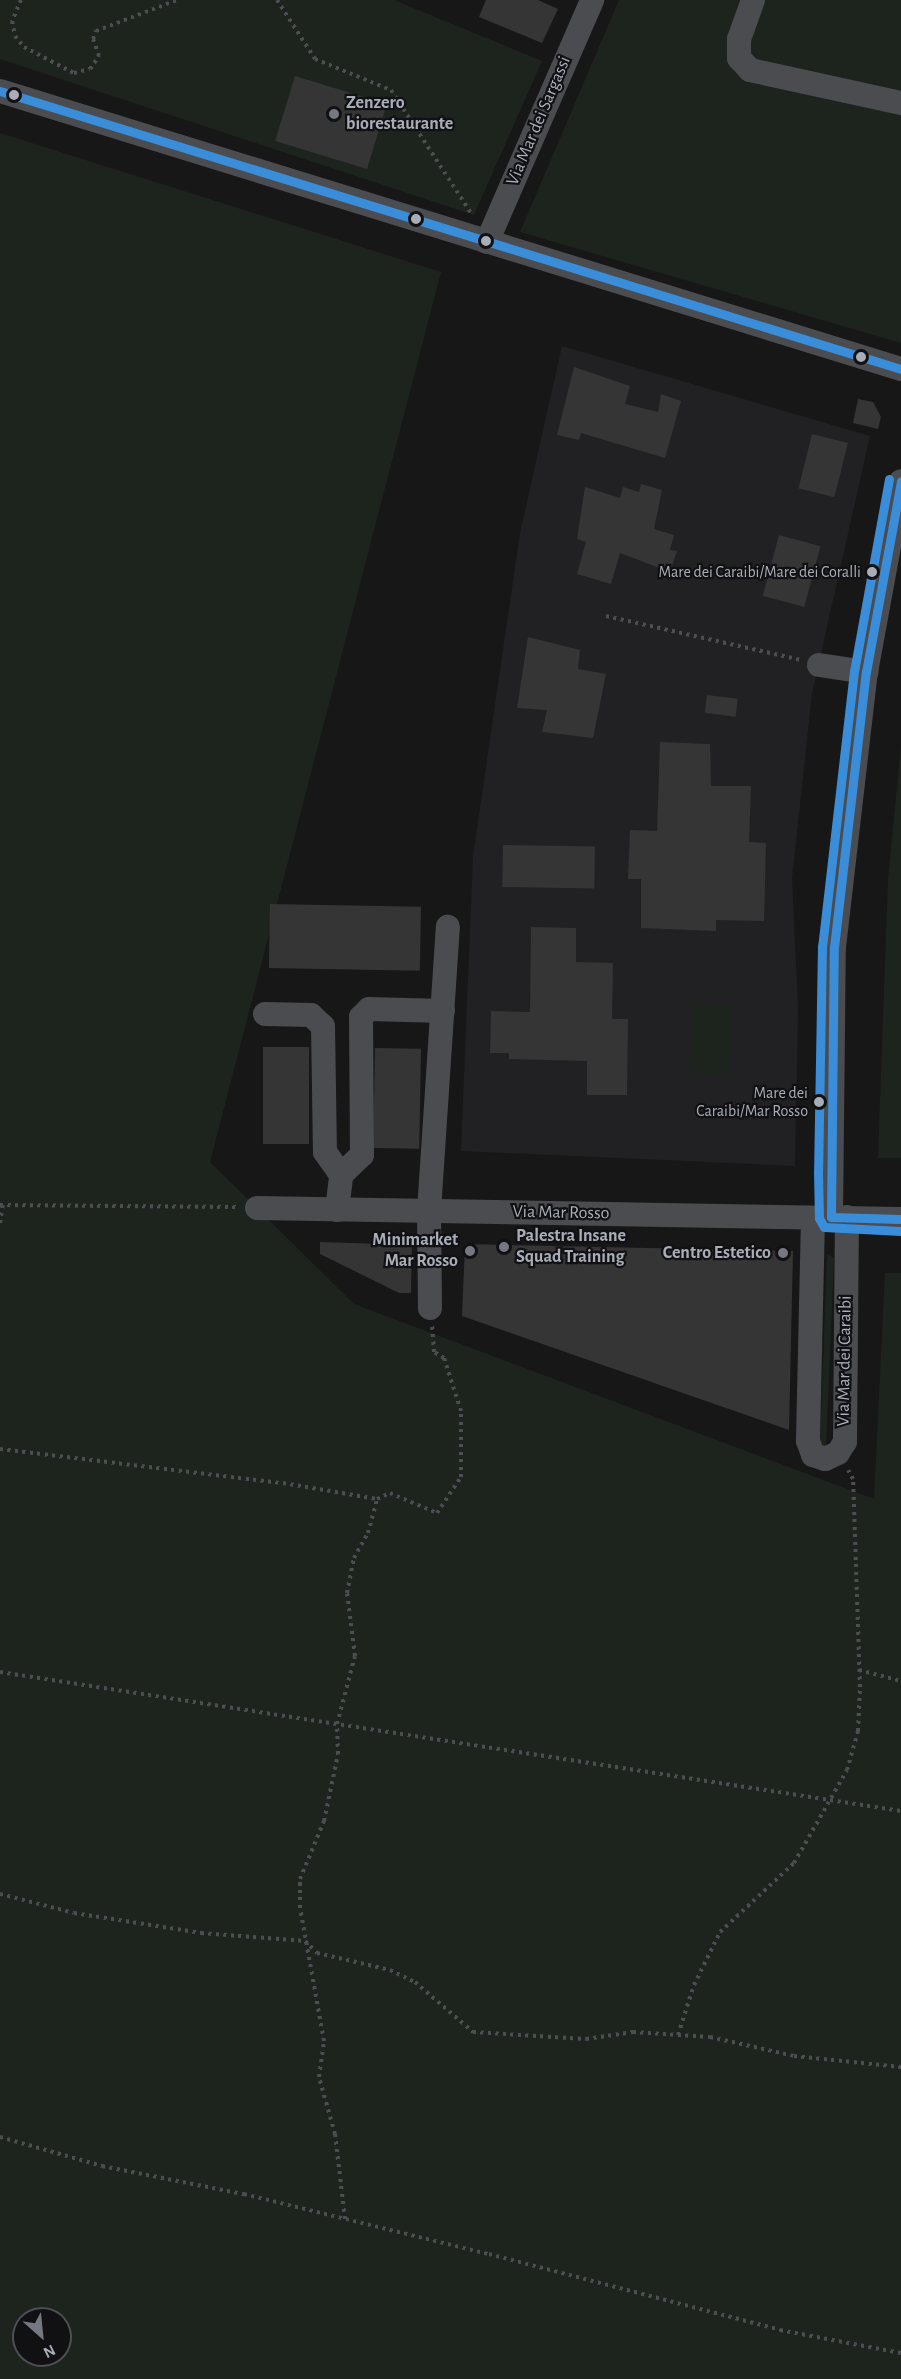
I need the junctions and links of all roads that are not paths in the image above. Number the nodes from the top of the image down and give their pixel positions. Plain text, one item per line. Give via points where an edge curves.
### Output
1 (592, 0) edge
2 (753, 0) edge
3 (0, 91) edge
4 (901, 103) edge
5 (488, 241) junction
6 (901, 369) edge
7 (901, 481) edge
8 (819, 664) road end
9 (867, 672) junction
10 (448, 927) dead end
11 (443, 1011) junction
12 (265, 1014) dead end
13 (341, 1175) junction
14 (257, 1208) road end
15 (337, 1210) junction
16 (429, 1211) junction
17 (830, 1217) junction
18 (901, 1218) edge
19 (430, 1308) road end

1 - 5 street, Via Mar dei Sargassi
2 - 4 street via 739,39 739,58 750,70
3 - 5 street
5 - 6 street
7 - 9 street, Via Mar dei Caraibi
8 - 9 street
9 - 17 street, Via Mar dei Caraibi via 833,960
10 - 11 street
11 - 13 street via 369,1009 361,1017 362,1155
11 - 16 street
12 - 13 street via 311,1015 323,1026 325,1152
13 - 15 street
14 - 15 street, Via Mar Rosso
15 - 16 street, Via Mar Rosso
16 - 17 street, Via Mar Rosso
16 - 19 street
17 - 17 street, Via Mar dei Caraibi via 808,1441 818,1457 838,1454 844,1442
17 - 18 street, Via Mar Rosso

